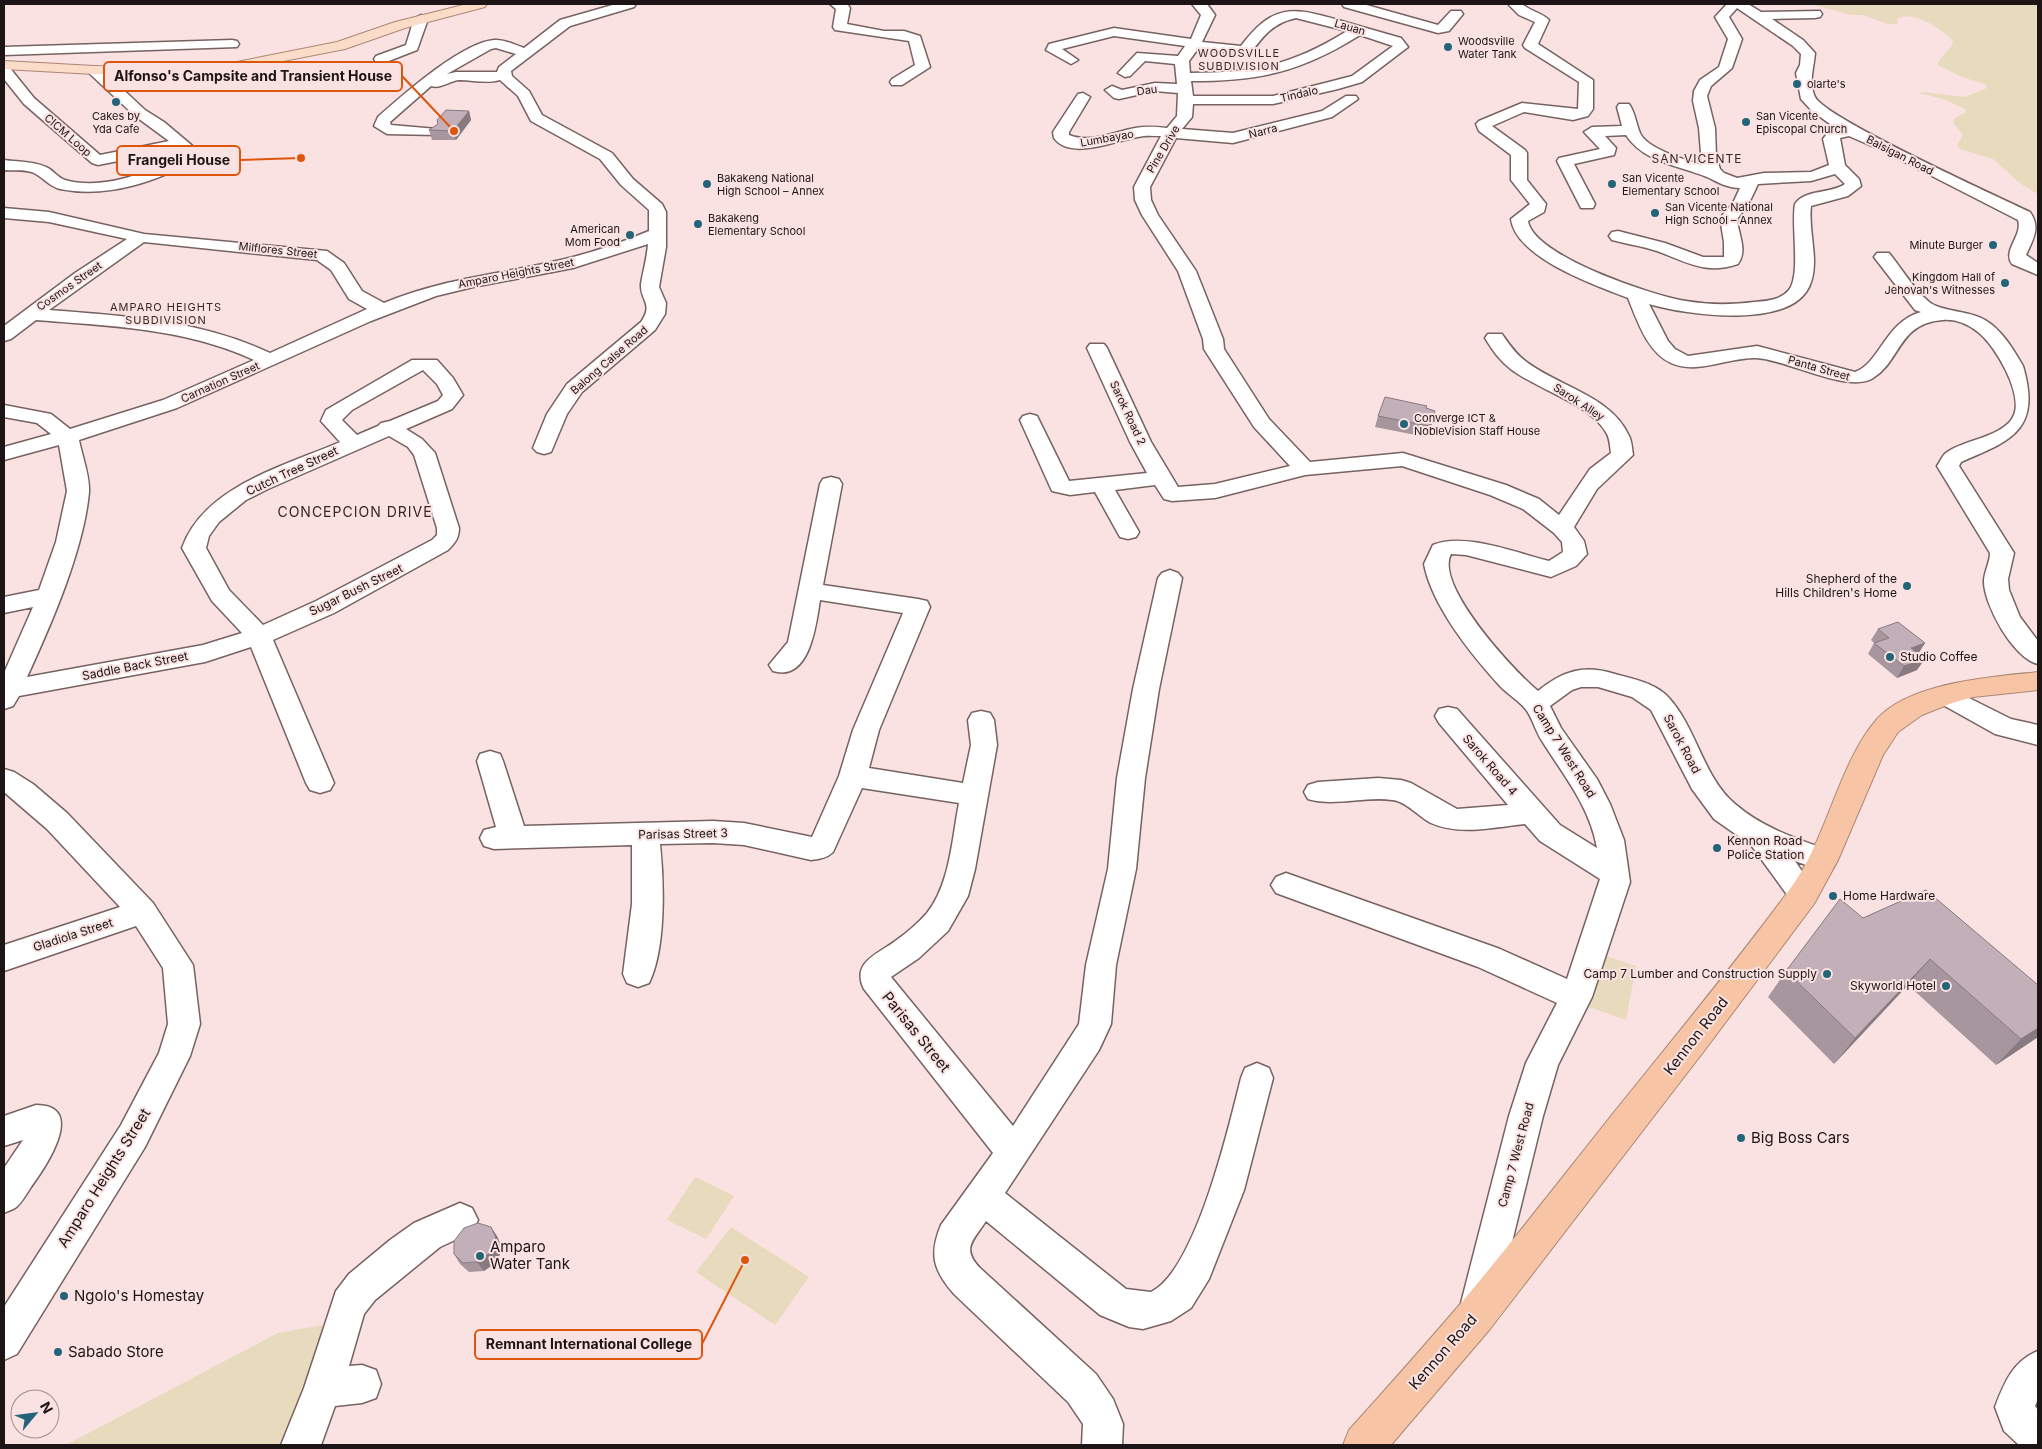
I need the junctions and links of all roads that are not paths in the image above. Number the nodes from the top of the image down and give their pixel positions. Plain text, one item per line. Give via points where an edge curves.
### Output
1 (480, 4) edge
2 (629, 4) edge
3 (838, 4) edge
4 (1198, 4) edge
5 (1349, 4) edge
6 (1515, 4) edge
7 (1734, 4) edge
8 (1740, 4) edge
9 (1456, 14) dead end
10 (1815, 14) dead end
11 (1757, 16) junction
12 (421, 19) junction
13 (1358, 30) junction
14 (232, 44) dead end
15 (1192, 44) junction
16 (1401, 47) joint
17 (132, 48) junction
18 (4, 51) edge
19 (526, 52) junction
20 (381, 59) dead end
21 (1071, 60) dead end
22 (1182, 61) junction
23 (4, 65) edge
24 (70, 69) junction
25 (4, 70) edge
26 (94, 70) junction
27 (1125, 72) dead end
28 (503, 75) junction
29 (897, 82) dead end
30 (424, 87) junction
31 (1184, 89) junction
32 (1112, 90) dead end
33 (1083, 97) dead end
34 (1351, 100) dead end
35 (1624, 107) dead end
36 (1632, 130) junction
37 (1851, 131) junction
38 (432, 132) edge
39 (1171, 133) junction
40 (180, 144) junction
41 (4, 165) edge
42 (1837, 167) junction
43 (1717, 175) junction
44 (1752, 180) junction
45 (1587, 204) dead end
46 (4, 213) edge
47 (656, 234) junction
48 (1618, 236) dead end
49 (141, 238) junction
50 (1883, 256) dead end
51 (2038, 270) edge
52 (431, 292) joint
53 (1636, 295) junction
54 (384, 310) junction
55 (30, 314) junction
56 (1942, 314) junction
57 (4, 336) edge
58 (1494, 338) dead end
59 (1097, 348) dead end
60 (270, 360) junction
61 (453, 395) joint
62 (4, 411) edge
63 (1030, 420) dead end
64 (388, 427) junction
65 (68, 438) junction
66 (353, 443) junction
67 (544, 448) dead end
68 (4, 454) edge
69 (1305, 469) junction
70 (1160, 478) junction
71 (831, 484) dead end
72 (1102, 485) junction
73 (1562, 528) junction
74 (1128, 532) dead end
75 (1170, 578) dead end
76 (810, 591) junction
77 (49, 596) junction
78 (4, 605) edge
79 (258, 636) junction
80 (2038, 656) edge
81 (782, 665) dead end
82 (2038, 681) edge
83 (7, 694) edge
84 (1945, 694) junction
85 (1534, 703) junction
86 (1448, 716) dead end
87 (981, 720) dead end
88 (2038, 735) edge
89 (490, 761) dead end
90 (853, 776) junction
91 (4, 779) edge
92 (320, 784) dead end
93 (1318, 792) dead end
94 (973, 795) junction
95 (1534, 813) junction
96 (645, 834) junction
97 (1761, 837) junction
98 (1823, 860) junction
99 (1615, 874) junction
100 (1286, 885) dead end
101 (1803, 895) junction
102 (142, 912) junction
103 (4, 958) edge
104 (638, 974) dead end
105 (1576, 997) junction
106 (1257, 1078) dead end
107 (4, 1131) edge
108 (1013, 1152) junction
109 (4, 1196) edge
110 (982, 1196) junction
111 (460, 1220) dead end
112 (1476, 1315) junction
113 (4, 1341) edge
114 (2038, 1370) edge
115 (362, 1384) dead end
116 (324, 1388) junction
117 (2038, 1437) edge
118 (301, 1445) edge
119 (1102, 1445) edge
120 (1364, 1445) edge

1 - 12 main road
2 - 19 street via 571,20
3 - 29 street via 843,8 842,27 915,39 923,68
4 - 15 street via 1208,15 1200,36
5 - 9 street via 1438,29 1444,28
6 - 53 street via 1542,20 1530,45 1586,80 1586,109 1583,113 1573,115 1522,107 1484,124 1486,131 1519,153 1519,180 1538,204 1538,208 1521,216 1519,224 1547,253 1596,280
7 - 43 street via 1722,17 1735,39 1724,69 1707,80 1700,100 1707,128 1706,152 1710,169
8 - 11 street, Balsigan Road
10 - 11 street
11 - 37 street, Balsigan Road via 1808,53 1803,73 1808,99
12 - 20 street via 412,47
12 - 26 main road via 340,46 232,67 171,71
13 - 15 street, Lauan via 1296,14 1279,18 1261,29 1244,51
13 - 16 street, Lauan via 1391,39
13 - 31 street via 1293,66
14 - 17 street
15 - 21 street via 1114,32 1054,47 1053,50
15 - 22 street
16 - 31 street, Tindalo via 1357,79 1273,100
17 - 18 street
17 - 24 street
19 - 28 street via 504,70
19 - 30 street via 497,44 488,45 437,74
22 - 27 street via 1142,56
22 - 31 street, Pine Drive
23 - 24 main road
24 - 26 main road
25 - 40 street, CICM Loop via 29,101 98,160
26 - 40 street via 140,113 159,124
28 - 30 street via 492,78 456,76
28 - 47 street, Balong Calse Road via 524,94 536,118 606,156 627,182 656,208
30 - 38 street via 384,120 382,126
31 - 32 street, Dau via 1155,87 1119,95
31 - 39 street, Pine Drive via 1184,117
33 - 39 street, Lumbayao via 1061,132 1062,138 1071,143 1086,144 1148,131
34 - 39 street, Narra via 1327,114 1233,138
35 - 36 street
36 - 43 street via 1634,136 1650,149
36 - 45 street via 1592,132 1608,152 1565,161
37 - 42 street via 1831,135
37 - 51 street, Balsigan Road via 2024,216 2029,228 2017,255 2018,260
39 - 69 street, Pine Drive via 1142,187 1143,200 1186,271 1214,338 1214,349 1261,423
40 - 41 street via 194,154 160,172 102,186 58,184 41,170
42 - 44 street via 1826,174 1806,178
42 - 53 street via 1853,182 1853,186 1845,192 1815,197 1803,204 1804,277 1794,296 1761,308 1712,310
43 - 44 street via 1739,183
44 - 48 street via 1740,205 1728,218 1734,250 1732,260 1725,263 1695,261
46 - 49 street, Milflores Street via 49,217
47 - 52 street, Amparo Heights Street via 616,250 563,265 477,279
47 - 67 street, Balong Calse Road via 657,247 650,278 657,303 654,320 574,388 557,414
49 - 54 street, Milflores Street via 321,255 342,269 358,297
49 - 55 street, Cosmos Street
50 - 56 street via 1922,306
52 - 54 street, Carnation Street
53 - 56 street, Panta Street via 1660,344 1676,360 1701,362 1757,352 1856,378 1872,372 1893,338 1906,326 1923,317
54 - 60 street, Carnation Street
55 - 57 street, Cosmos Street
55 - 60 street via 102,320 205,335 238,345
56 - 80 street, Panta Street via 1963,317 1988,331 2003,351 2027,398 2024,418 2016,426 1952,458 1948,466 2002,554 1996,582 1999,597 2023,640
58 - 73 street, Sarok Alley via 1504,356 1593,410 1619,435 1622,455 1588,486
59 - 70 street, Sarok Road 2
60 - 65 street, Carnation Street via 168,405
61 - 64 street, Cutch Tree Street via 445,405
61 - 66 street via 436,368 430,364 419,364 333,414 332,423
62 - 65 street via 44,418
63 - 72 street via 1060,486
64 - 66 street, Cutch Tree Street
64 - 79 street, Sugar Bush Street via 415,443 424,453 448,536 440,546 410,564
65 - 68 street, Carnation Street
65 - 77 street via 78,491 67,542
66 - 79 street, Cutch Tree Street via 233,498 210,517 198,533 194,548 220,595
69 - 70 street, Camp 7 West Road via 1193,494 1172,494
69 - 73 street, Camp 7 West Road via 1403,459 1514,496 1543,512
70 - 72 street
71 - 76 street
72 - 74 street
73 - 85 street, Camp 7 West Road via 1572,541 1575,554 1551,569 1466,548 1448,547 1441,550 1436,564 1447,592 1473,635 1508,679
75 - 108 street via 1131,778 1122,869 1101,965 1095,1024 1088,1040
76 - 81 street via 800,644
76 - 90 street via 918,606 866,730
77 - 78 street
77 - 83 street via 40,624
79 - 83 street, Saddle Back Street via 205,653
79 - 92 street
82 - 84 highway, Kennon Road
84 - 88 street via 2004,727
84 - 98 highway, Kennon Road via 1912,708 1888,725 1863,767
85 - 97 street, Sarok Road via 1563,684 1579,678 1599,678 1642,691 1660,704 1702,782 1724,811
85 - 99 street, Camp 7 West Road via 1604,818
86 - 95 street, Sarok Road 4
87 - 94 street via 984,745
89 - 96 street, Parisas Street 3 via 504,837
90 - 94 street
90 - 96 street, Parisas Street 3 via 823,844 815,849 729,833
91 - 102 street, Amparo Heights Street via 23,791 57,822
93 - 95 street, Sarok Road 4 via 1378,788 1401,790 1456,820
94 - 108 street, Parisas Street via 961,869 947,908 908,949 881,966 875,975 933,1054
95 - 99 street, Sarok Road 4 via 1550,833
96 - 104 street via 648,898 645,941
97 - 98 street, Sarok Road
97 - 101 street, Sarok Road
98 - 101 highway, Kennon Road
99 - 105 street, Camp 7 West Road
100 - 105 street via 1489,958
101 - 112 highway, Kennon Road
102 - 103 street, Gladiola Street
102 - 113 street, Amparo Heights Street via 178,965 184,1024 174,1056 133,1136
105 - 112 street, Camp 7 West Road via 1542,1063
106 - 110 street via 1240,1150 1208,1239 1184,1288 1162,1306 1146,1312 1131,1311 1113,1302
107 - 109 street via 36,1120 45,1124 44,1135 37,1148
108 - 110 street
110 - 119 street via 954,1237 950,1252 953,1266 1082,1388 1099,1413
111 - 116 street via 427,1235 403,1252 348,1304
112 - 120 highway, Kennon Road
114 - 117 street via 2024,1386 2014,1407 2018,1417
115 - 116 street
116 - 118 street

